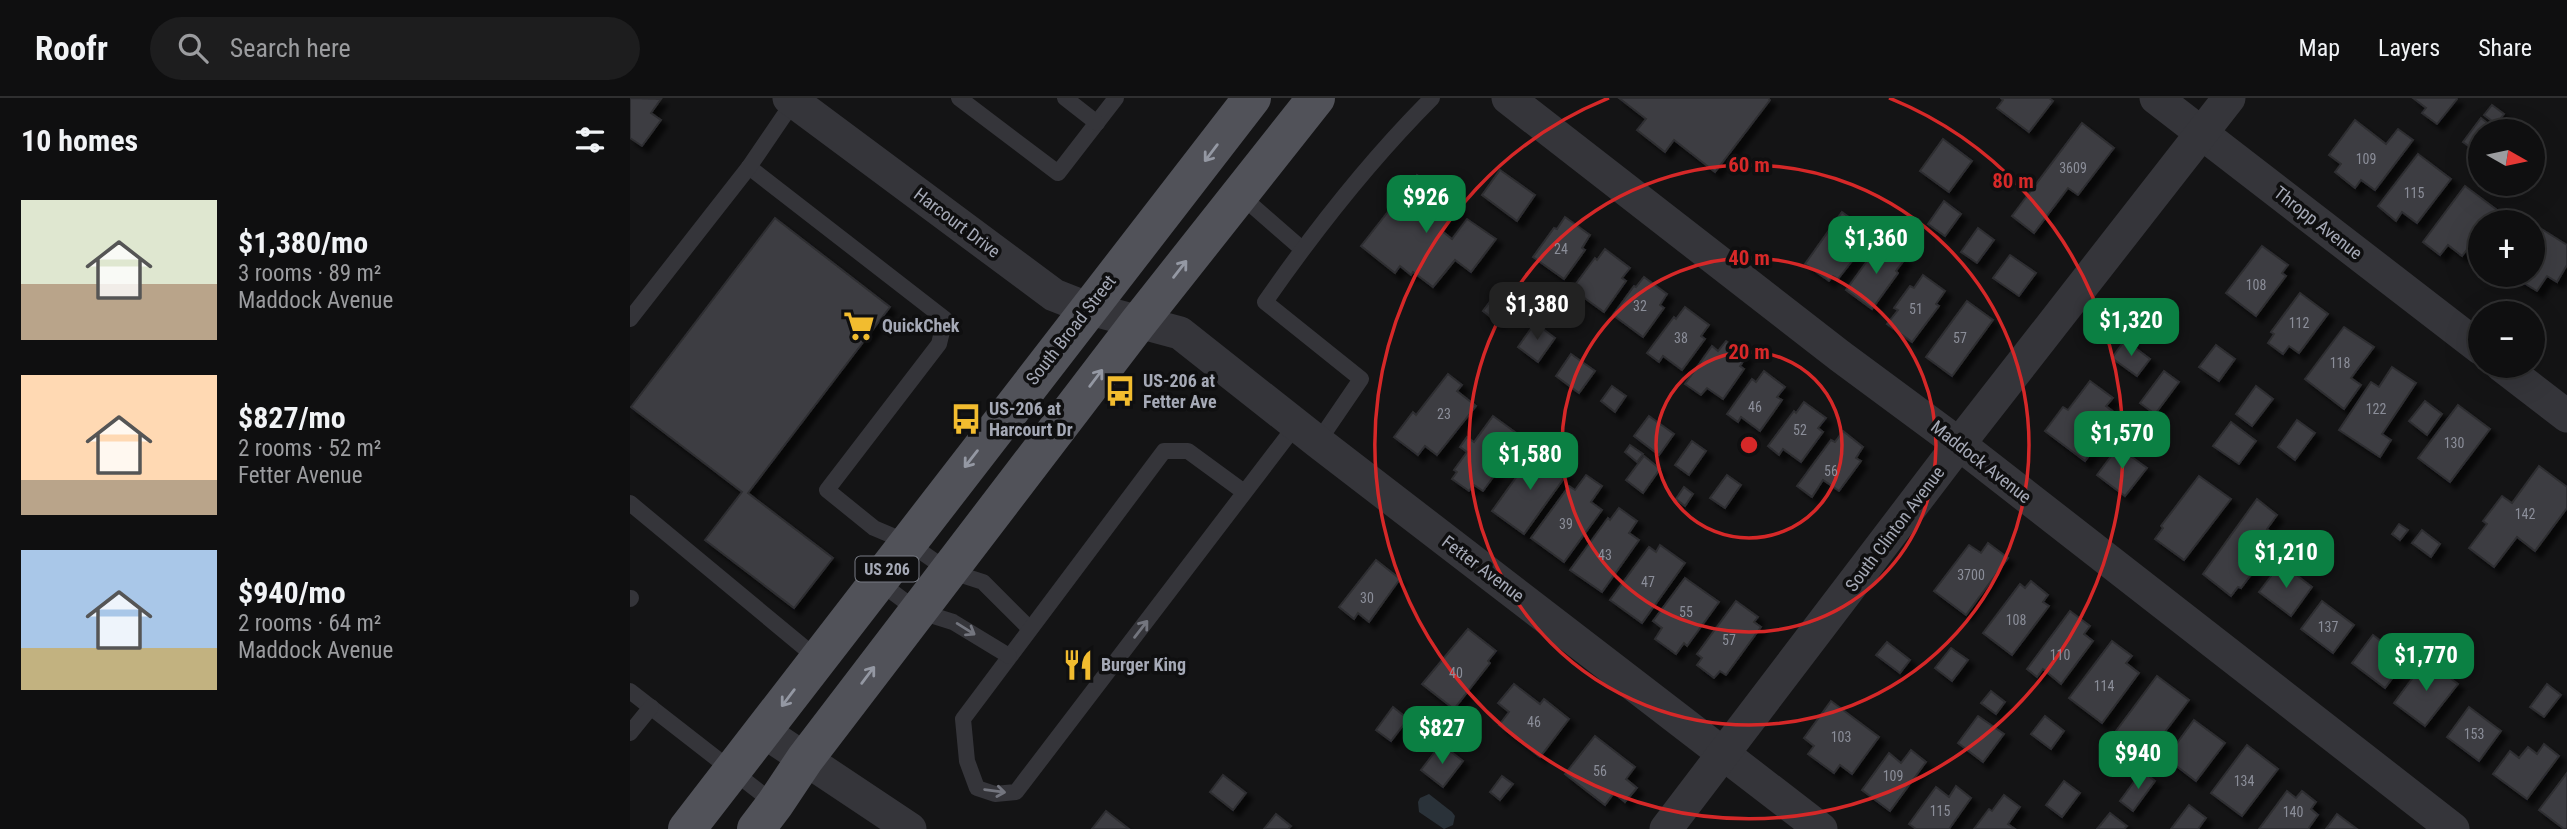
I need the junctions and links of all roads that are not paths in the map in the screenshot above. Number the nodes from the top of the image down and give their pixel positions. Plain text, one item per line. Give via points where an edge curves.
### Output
1 (958, 98) edge
2 (1065, 98) edge
3 (1116, 98) edge
4 (1252, 98) edge
5 (1316, 98) edge
6 (1432, 98) edge
7 (1508, 98) edge
8 (2156, 98) edge
9 (2229, 98) edge
10 (793, 99) edge
11 (1097, 123) junction
12 (2202, 134) junction
13 (749, 167) junction
14 (1239, 194) junction
15 (1302, 248) junction
16 (1087, 308) junction
17 (630, 319) edge
18 (1138, 323) junction
19 (2468, 339) edge
20 (2518, 378) edge
21 (2567, 416) edge
22 (1307, 433) junction
23 (1959, 444) junction
24 (1244, 492) junction
25 (630, 503) edge
26 (907, 542) junction
27 (949, 571) junction
28 (878, 581) junction
29 (918, 611) junction
30 (1030, 629) junction
31 (1009, 656) junction
32 (818, 659) junction
33 (630, 691) edge
34 (651, 707) junction
35 (763, 731) junction
36 (630, 733) edge
37 (1724, 753) junction
38 (804, 759) junction
39 (732, 770) junction
40 (765, 817) edge
41 (687, 829) edge
42 (910, 829) edge
43 (1666, 829) edge
44 (1821, 829) edge
45 (2453, 829) edge

1 - 11 lane via 1058,173
2 - 11 lane
3 - 11 lane
4 -> 16 main road, South Broad Street / US 206
5 - 14 main road, US 206
6 - 15 lane via 1396,134
7 - 23 street, Maddock Avenue
8 - 12 street, Thropp Avenue
9 - 12 street, South Clinton Avenue
10 - 13 lane
10 - 16 street, Harcourt Drive via 1054,295
12 - 19 street, Thropp Avenue
12 - 23 street, South Clinton Avenue
13 - 17 lane
13 - 26 lane via 945,319 939,344 827,490 874,528
14 - 15 lane
18 -> 14 main road, US 206
15 - 22 lane via 1265,302 1361,379
16 - 18 street, Harcourt Drive
16 -> 26 main road, South Broad Street / US 206
18 - 22 street, Fetter Avenue via 1180,333
27 -> 18 main road, US 206
20 - 21 street
22 - 24 lane
22 - 37 street, Fetter Avenue
23 - 37 street, South Clinton Avenue
23 - 45 street, Maddock Avenue
24 - 30 lane via 1188,451 1164,451
31 -> 24 lane via 963,719 967,761 977,788 995,794 1016,792
25 - 32 lane
26 - 27 lane
26 - 28 main road, South Broad Street / US 206
27 - 29 main road, US 206
27 - 30 lane via 983,582
28 - 29 lane
28 - 32 main road, South Broad Street / US 206
29 -> 31 lane via 953,622
38 -> 29 main road, US 206
30 - 31 lane
32 -> 35 main road, South Broad Street / US 206
33 - 34 lane
34 - 36 lane
34 - 39 lane
35 - 38 street
35 - 39 main road, South Broad Street / US 206
37 - 43 street, South Clinton Avenue
37 - 44 street, Fetter Avenue
38 - 40 main road, US 206
38 - 42 street
39 - 40 lane
39 - 41 main road, South Broad Street / US 206

